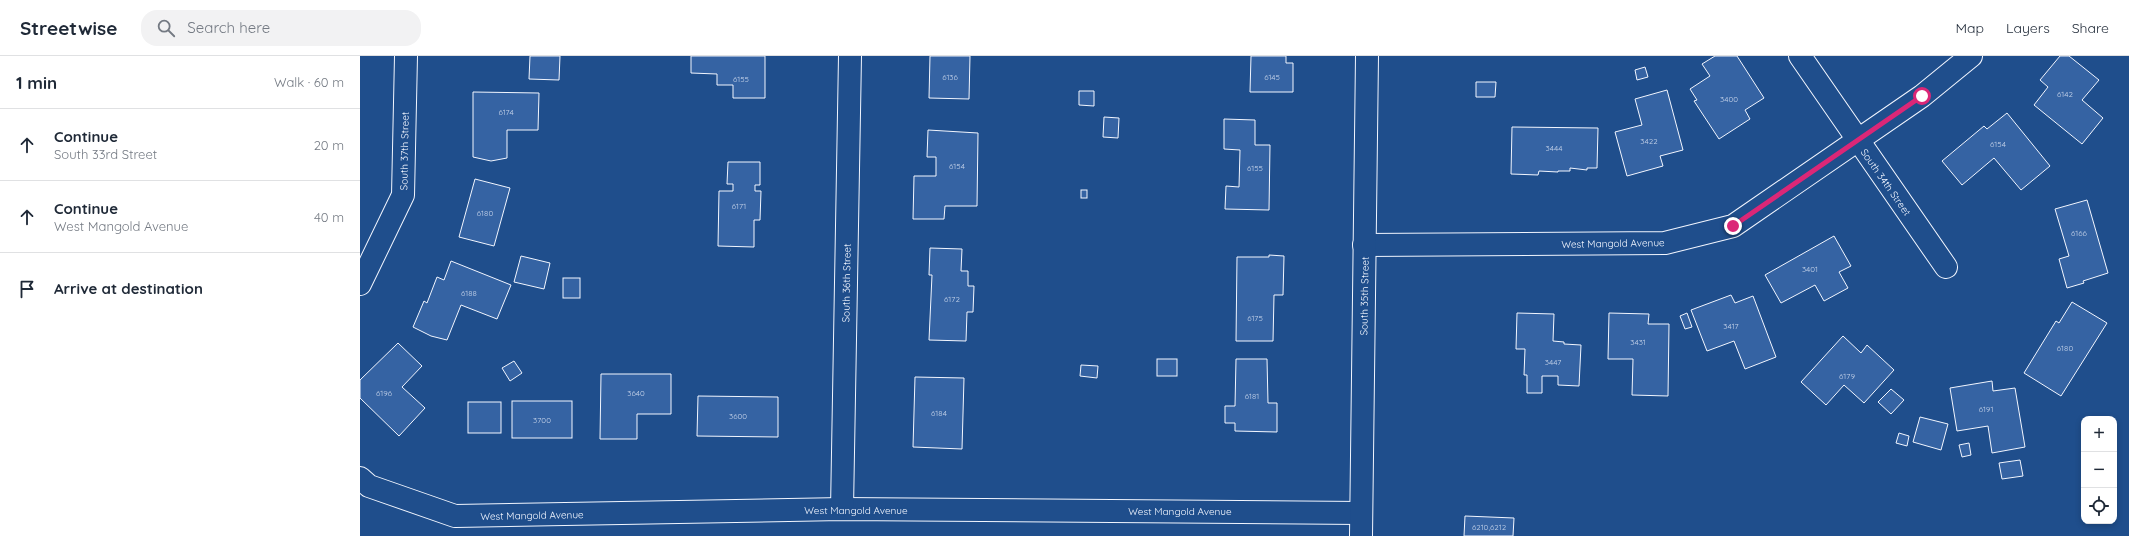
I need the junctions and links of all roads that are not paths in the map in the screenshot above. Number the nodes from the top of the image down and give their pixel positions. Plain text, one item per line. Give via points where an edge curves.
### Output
1 (406, 56) edge
2 (850, 56) edge
3 (1367, 56) edge
4 (1800, 56) edge
5 (1971, 56) edge
6 (1857, 141) junction
7 (1364, 245) junction
8 (1946, 267) dead end
9 (360, 284) edge
10 (360, 478) edge
11 (842, 510) junction
12 (1361, 512) junction
13 (1361, 536) edge

1 - 9 street, South 37th Street via 403,195
2 - 11 street, South 36th Street
3 - 7 street, South 35th Street
4 - 6 street, South 34th Street
5 - 6 street, West Mangold Avenue via 1922,96
6 - 7 street, West Mangold Avenue via 1733,226 1665,243
6 - 8 street, South 34th Street
7 - 12 street, South 35th Street
10 - 11 street, West Mangold Avenue via 369,486 455,516
11 - 12 street, West Mangold Avenue
12 - 13 street, South 35th Street

